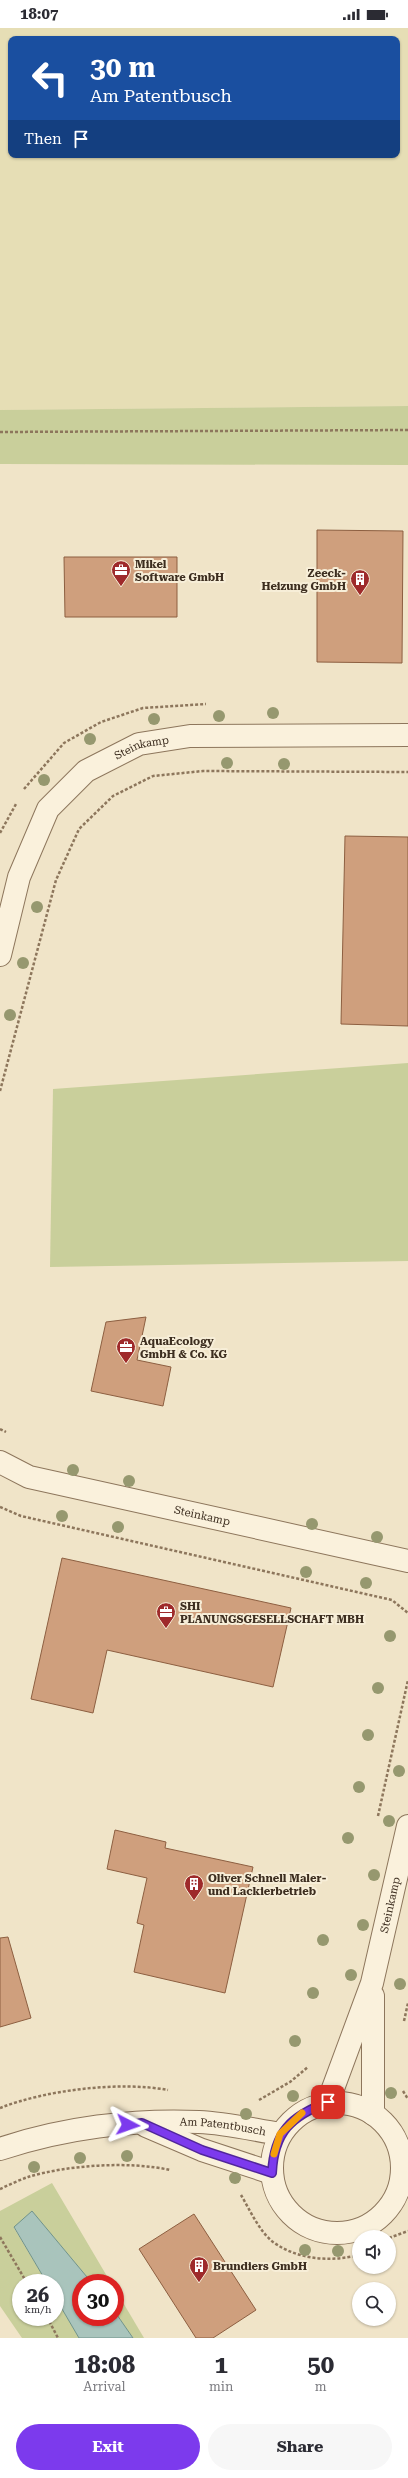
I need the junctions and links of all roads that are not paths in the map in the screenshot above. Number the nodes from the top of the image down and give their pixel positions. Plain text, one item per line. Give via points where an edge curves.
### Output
1 (408, 735) edge
2 (0, 955) edge
3 (0, 1462) edge
4 (408, 1561) edge
5 (408, 1826) edge
6 (372, 1983) junction
7 (328, 2102) junction
8 (373, 2114) junction
9 (142, 2123) junction
10 (280, 2134) junction
11 (0, 2149) edge
12 (405, 2163) edge
13 (272, 2173) junction
14 (401, 2198) edge

1 - 2 street, Steinkamp via 190,736 140,744 86,771 48,809 19,877
3 - 4 street, Steinkamp via 29,1477
5 - 6 street, Steinkamp
6 - 7 street, Steinkamp
6 - 8 street, Steinkamp
7 - 8 street, Am Patentbusch via 351,2104
7 - 10 street, Am Patentbusch via 302,2113
8 - 12 street, Am Patentbusch via 387,2127
9 - 10 street, Am Patentbusch via 199,2122
9 - 11 street, Am Patentbusch via 33,2138
9 - 13 street, Am Patentbusch via 202,2150
10 - 13 street, Am Patentbusch via 273,2157
12 - 14 street, Am Patentbusch via 401,2180
13 - 14 street, Am Patentbusch via 277,2193 288,2211 304,2224 324,2231 345,2232 365,2226

